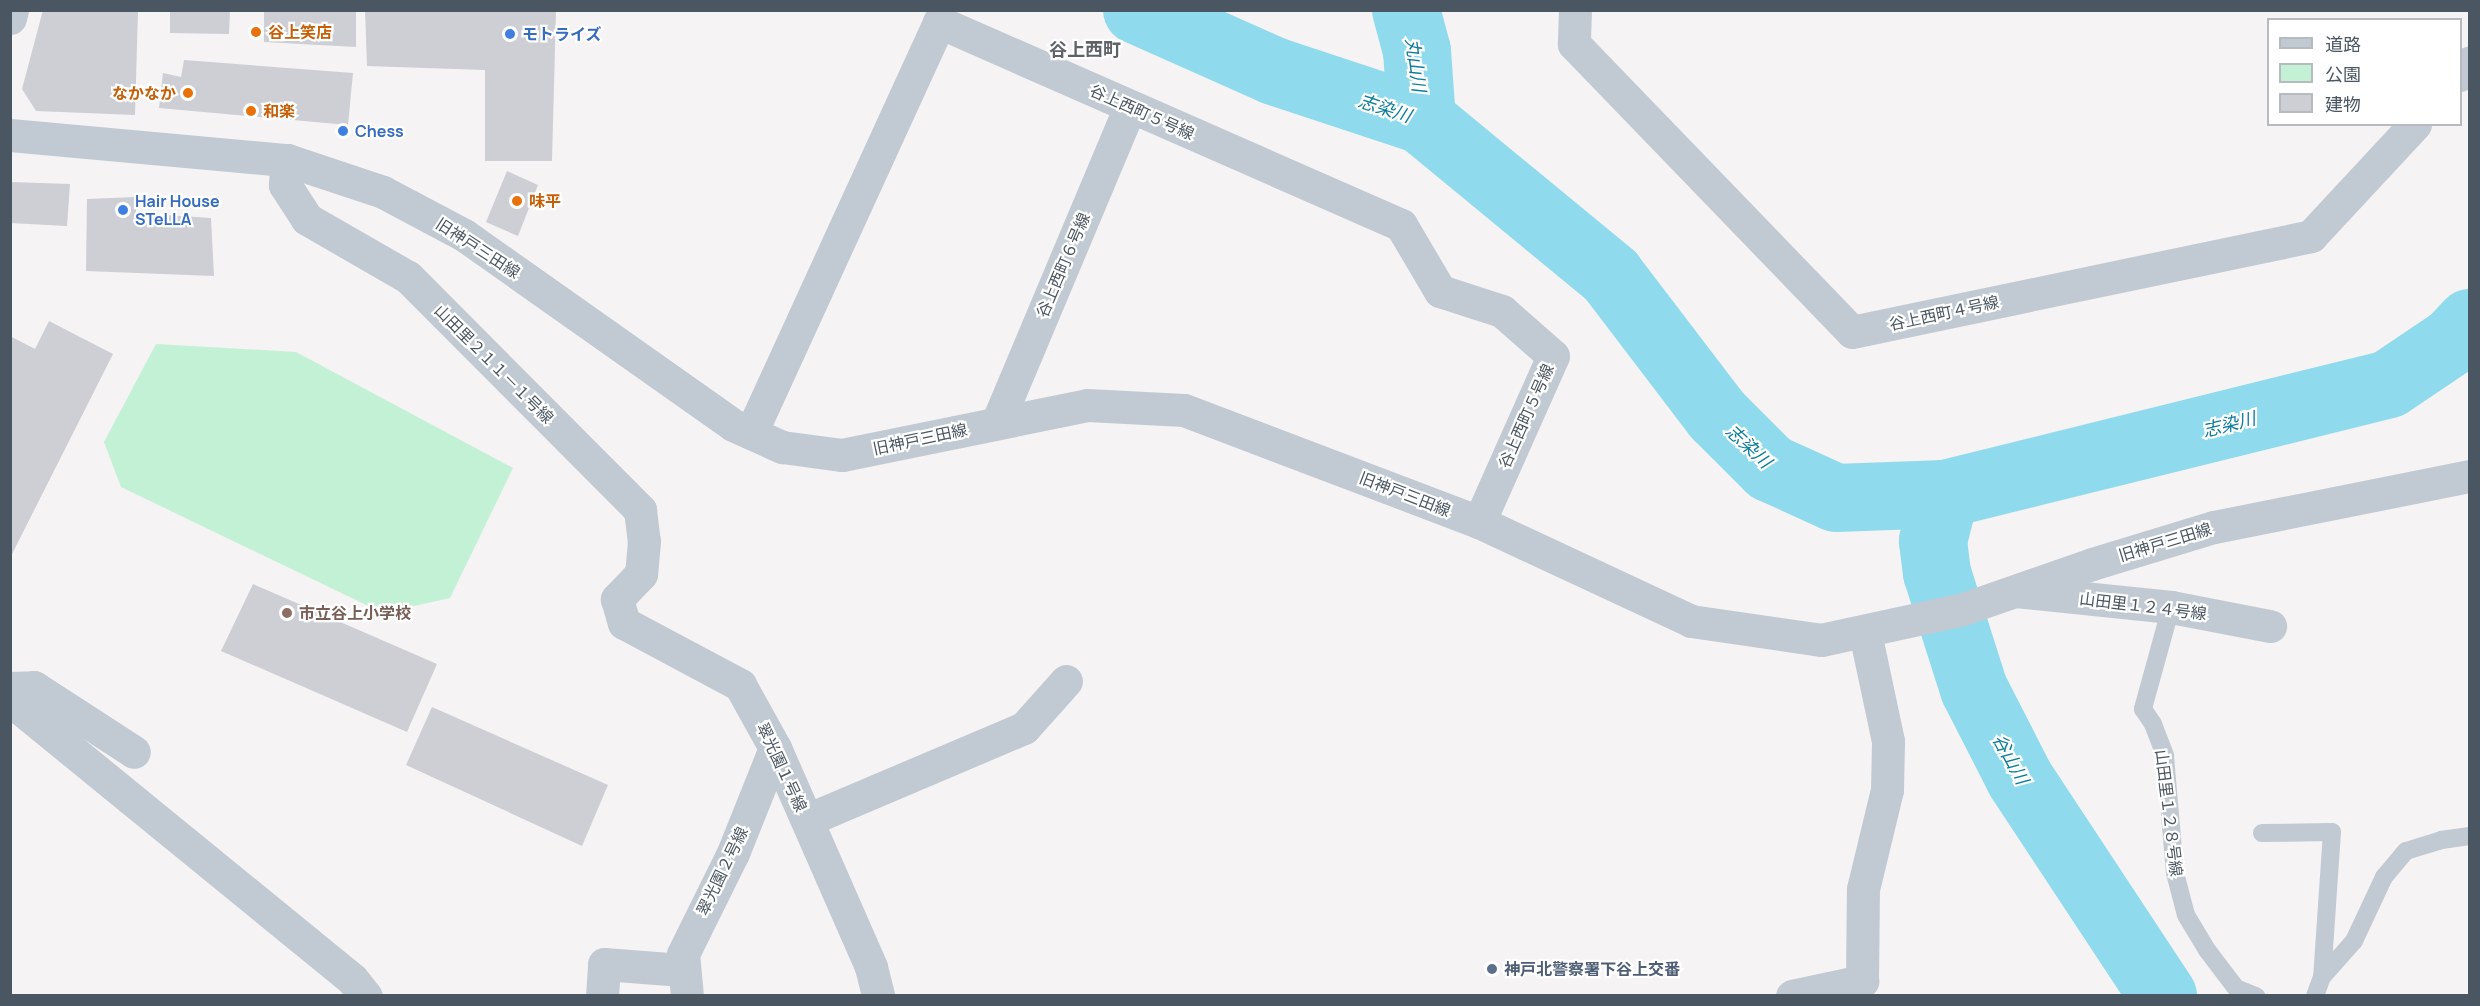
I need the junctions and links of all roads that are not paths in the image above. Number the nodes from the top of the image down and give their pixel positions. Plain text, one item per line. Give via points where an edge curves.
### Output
1 (12, 10) edge
2 (1575, 10) edge
3 (10, 18) edge
4 (1130, 107) junction
5 (2413, 126) edge
6 (10, 135) edge
7 (287, 159) junction
8 (997, 423) junction
9 (752, 433) junction
10 (2469, 476) edge
11 (1479, 522) junction
12 (2016, 591) junction
13 (617, 599) joint
14 (2171, 607) junction
15 (2270, 626) dead end
16 (1867, 633) junction
17 (1066, 681) dead end
18 (10, 688) edge
19 (10, 700) edge
20 (776, 748) junction
21 (134, 752) dead end
22 (807, 820) junction
23 (2262, 833) dead end
24 (2469, 836) edge
25 (2322, 977) junction
26 (685, 983) edge
27 (1862, 988) edge
28 (366, 996) edge
29 (602, 996) edge
30 (878, 996) edge
31 (1792, 996) edge
32 (2256, 996) edge
33 (2315, 996) edge

1 - 3 street
2 - 5 street, 谷上西町４号線 via 1574,44 1852,332 2311,236
4 - 8 street, 谷上西町６号線
4 - 9 street, 谷上西町５号線 via 939,22
4 - 11 street, 谷上西町５号線 via 1401,225 1440,291 1502,311 1552,356
6 - 7 street, 旧神戸三田線
7 - 9 street, 旧神戸三田線 via 383,192 464,235 733,425
7 - 13 street, 山田里２１１－１号線 via 285,185 307,219 408,277 640,510 644,541 641,574
8 - 9 street, 旧神戸三田線 via 842,454 782,447
8 - 11 street, 旧神戸三田線 via 1087,405 1184,410
10 - 12 street, 旧神戸三田線 via 2214,527
11 - 16 street, 旧神戸三田線 via 1691,621 1821,640
12 - 14 street, 山田里１２４号線
12 - 16 street, 旧神戸三田線 via 1960,610
13 - 20 street, 翠光園１号線 via 624,623 740,685
14 - 15 street, 山田里１２４号線
14 - 32 lane, 山田里１２８号線 via 2143,709 2165,756 2175,873 2186,915 2207,950 2236,988
16 - 27 street via 1888,741 1887,790 1863,889
17 - 22 street via 1024,728
18 - 21 street via 34,687
19 - 28 street via 352,979
20 - 22 street, 翠光園１号線
20 - 26 street, 翠光園２号線 via 733,853 688,944
22 - 30 street, 翠光園１号線 via 871,967
23 - 25 lane via 2332,832
24 - 25 lane via 2406,851 2384,876 2354,941
25 - 33 lane
26 - 29 street via 604,964
27 - 31 street via 1812,988

